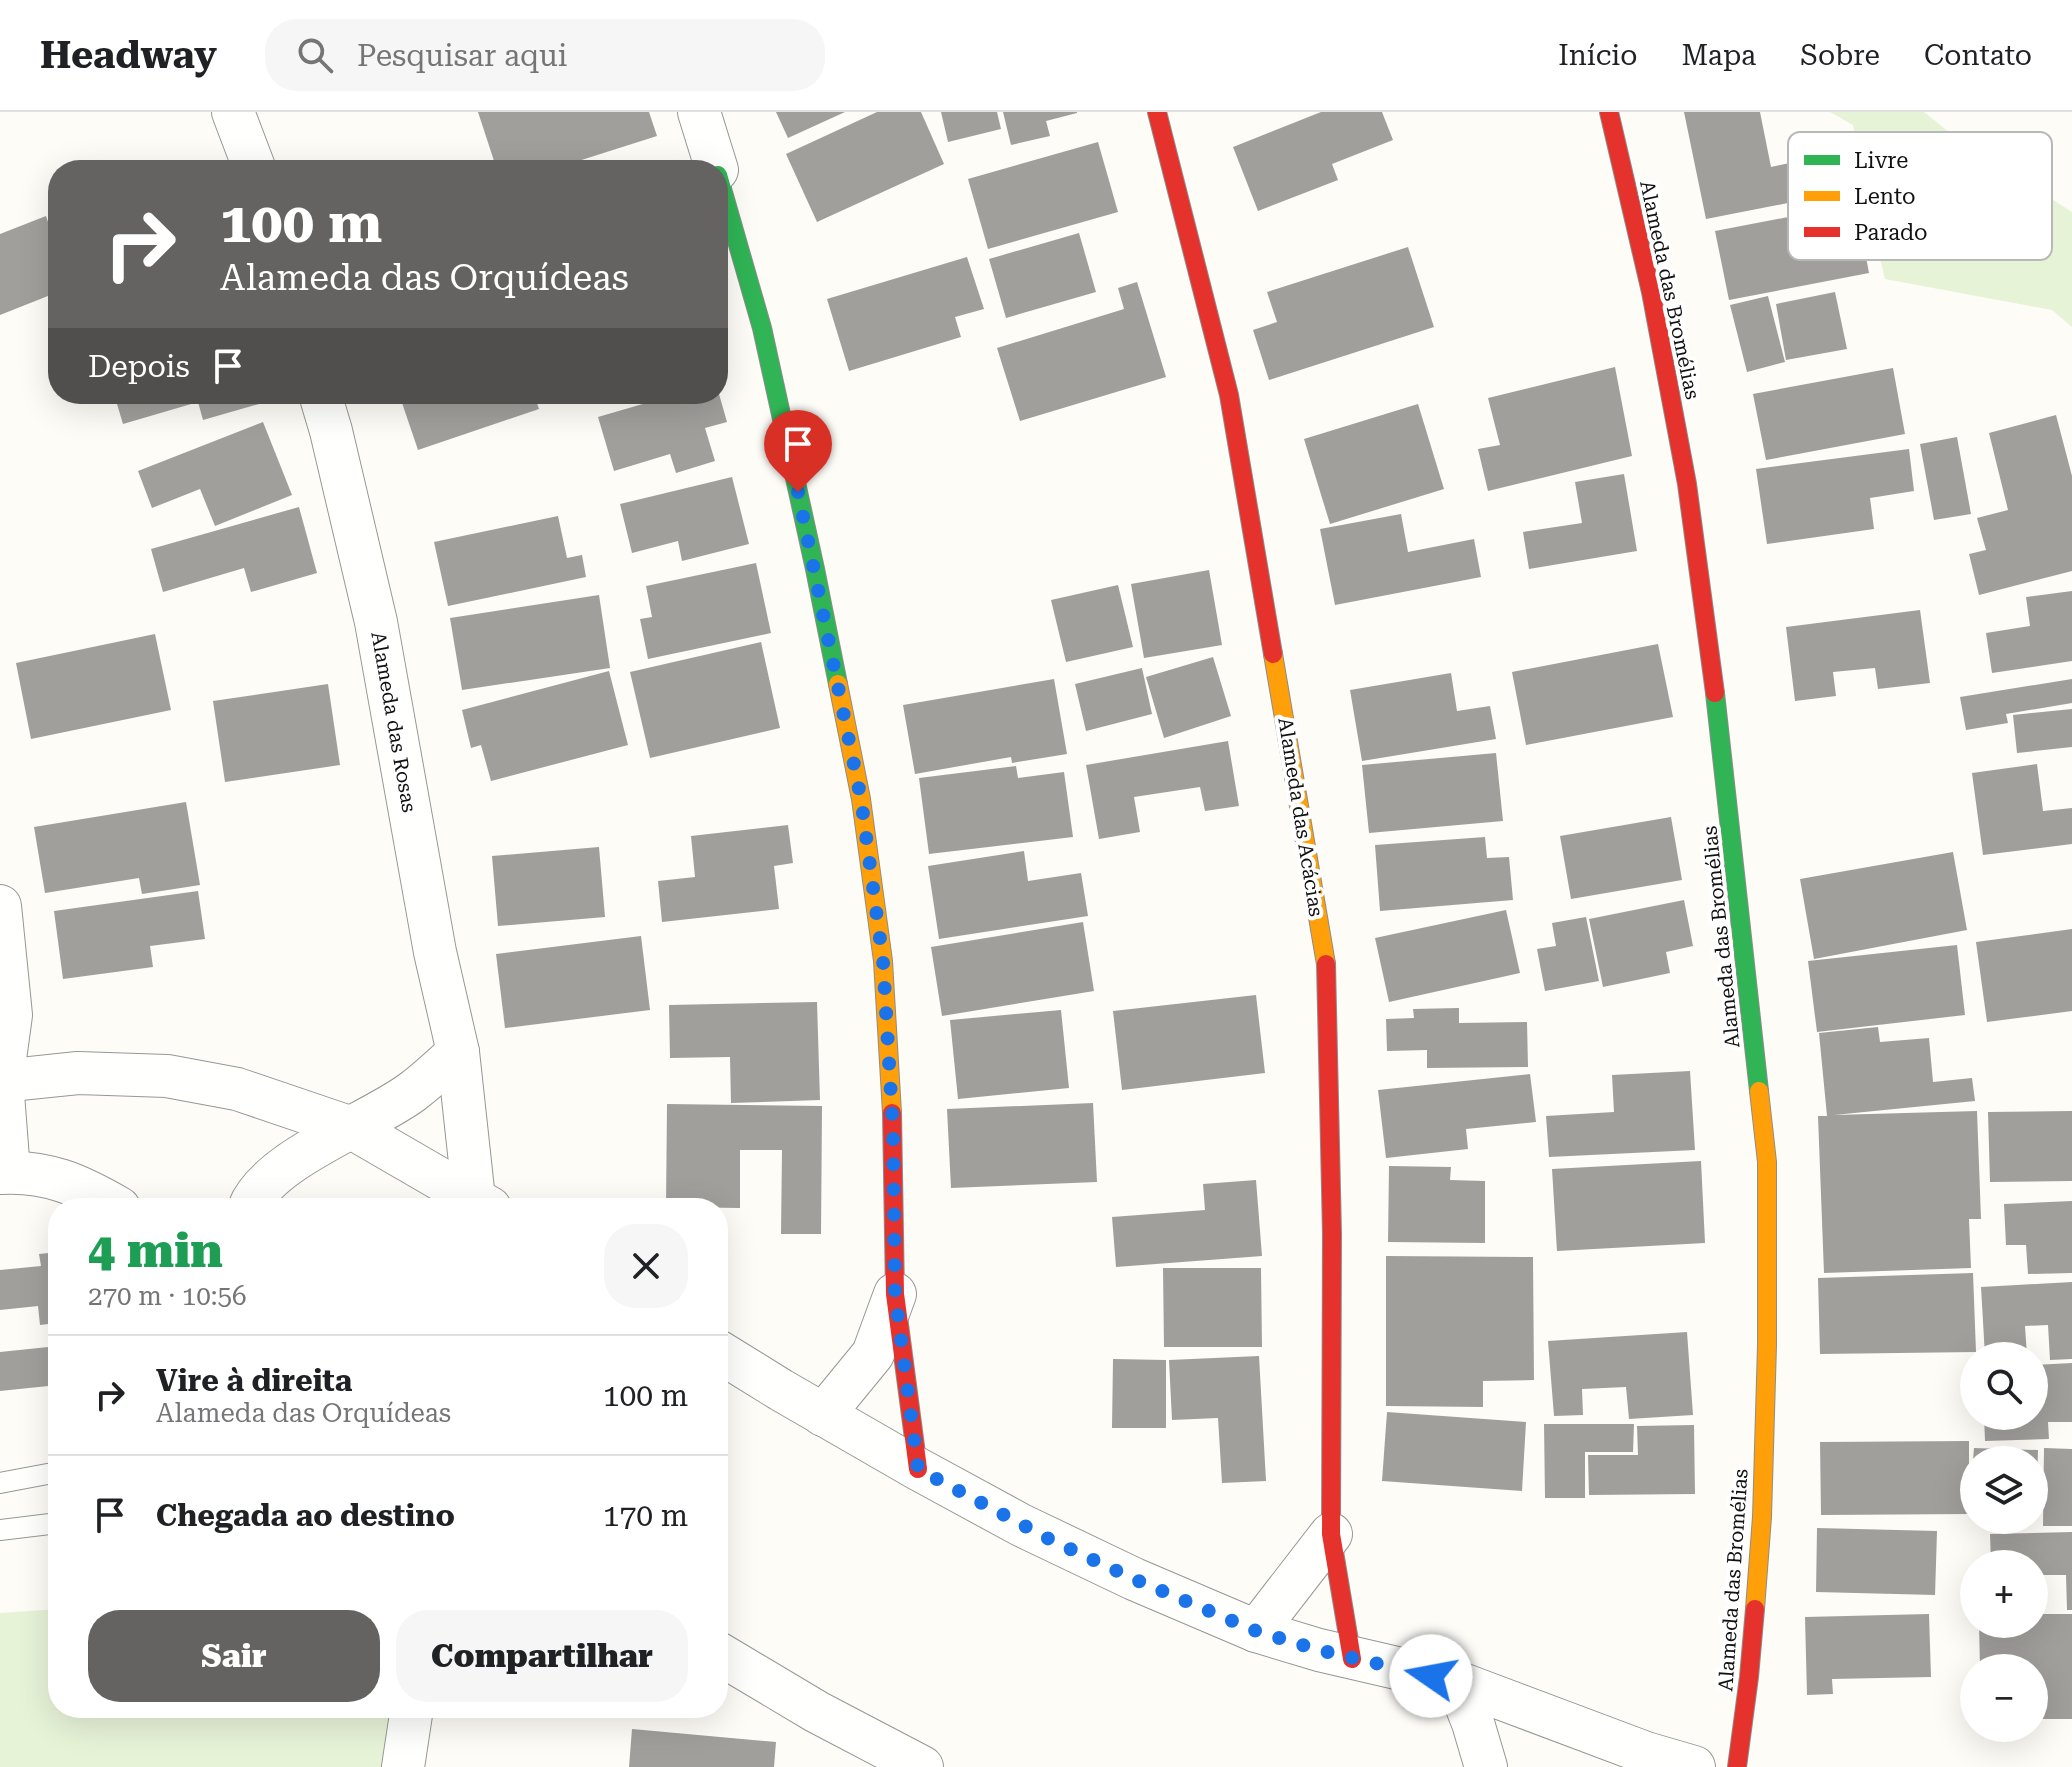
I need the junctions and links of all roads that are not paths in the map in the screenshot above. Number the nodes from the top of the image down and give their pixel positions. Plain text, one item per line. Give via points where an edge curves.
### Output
1 (233, 112) edge
2 (699, 112) edge
3 (1157, 112) edge
4 (1609, 112) edge
5 (251, 160) edge
6 (713, 160) edge
7 (728, 211) edge
8 (323, 404) edge
9 (0, 906) edge
10 (458, 1052) junction
11 (1, 1081) edge
12 (352, 1128) junction
13 (4, 1172) edge
14 (101, 1198) edge
15 (253, 1198) edge
16 (472, 1198) edge
17 (481, 1198) edge
18 (895, 1294) junction
19 (728, 1357) edge
20 (823, 1415) junction
21 (918, 1469) junction
22 (48, 1474) edge
23 (0, 1483) edge
24 (48, 1524) edge
25 (0, 1530) edge
26 (1331, 1534) junction
27 (1256, 1631) junction
28 (1352, 1659) junction
29 (728, 1660) edge
30 (1457, 1682) junction
31 (410, 1718) edge
32 (853, 1750) edge
33 (1628, 1760) edge
34 (403, 1767) edge
35 (922, 1767) edge
36 (1486, 1767) edge
37 (1694, 1767) edge
38 (1737, 1767) edge

1 - 5 street
2 - 6 street
3 - 26 street, Alameda das Acácias via 1229,395 1327,971
4 - 38 street, Alameda das Bromélias via 1651,292 1687,484 1722,743 1767,1162 1762,1517
7 - 18 street via 765,342 861,799 883,961
8 - 10 street, Alameda das Rosas via 376,622
9 - 11 street via 11,1015
10 - 12 street via 411,1093
10 - 17 street, Alameda das Rosas
11 - 12 street via 78,1073 167,1076 237,1089
11 - 13 street
12 - 15 street via 287,1164
12 - 16 street
13 - 14 street via 50,1175
18 - 20 street via 873,1354
18 - 21 street
19 - 20 street
20 - 21 street
21 - 27 street via 1049,1539
22 - 23 lane
24 - 25 lane
26 - 27 street
26 - 28 street, Alameda das Acácias
27 - 28 street
28 - 30 street
29 - 32 street
30 - 33 street
30 - 36 street
31 - 34 street
32 - 35 street
33 - 37 street

